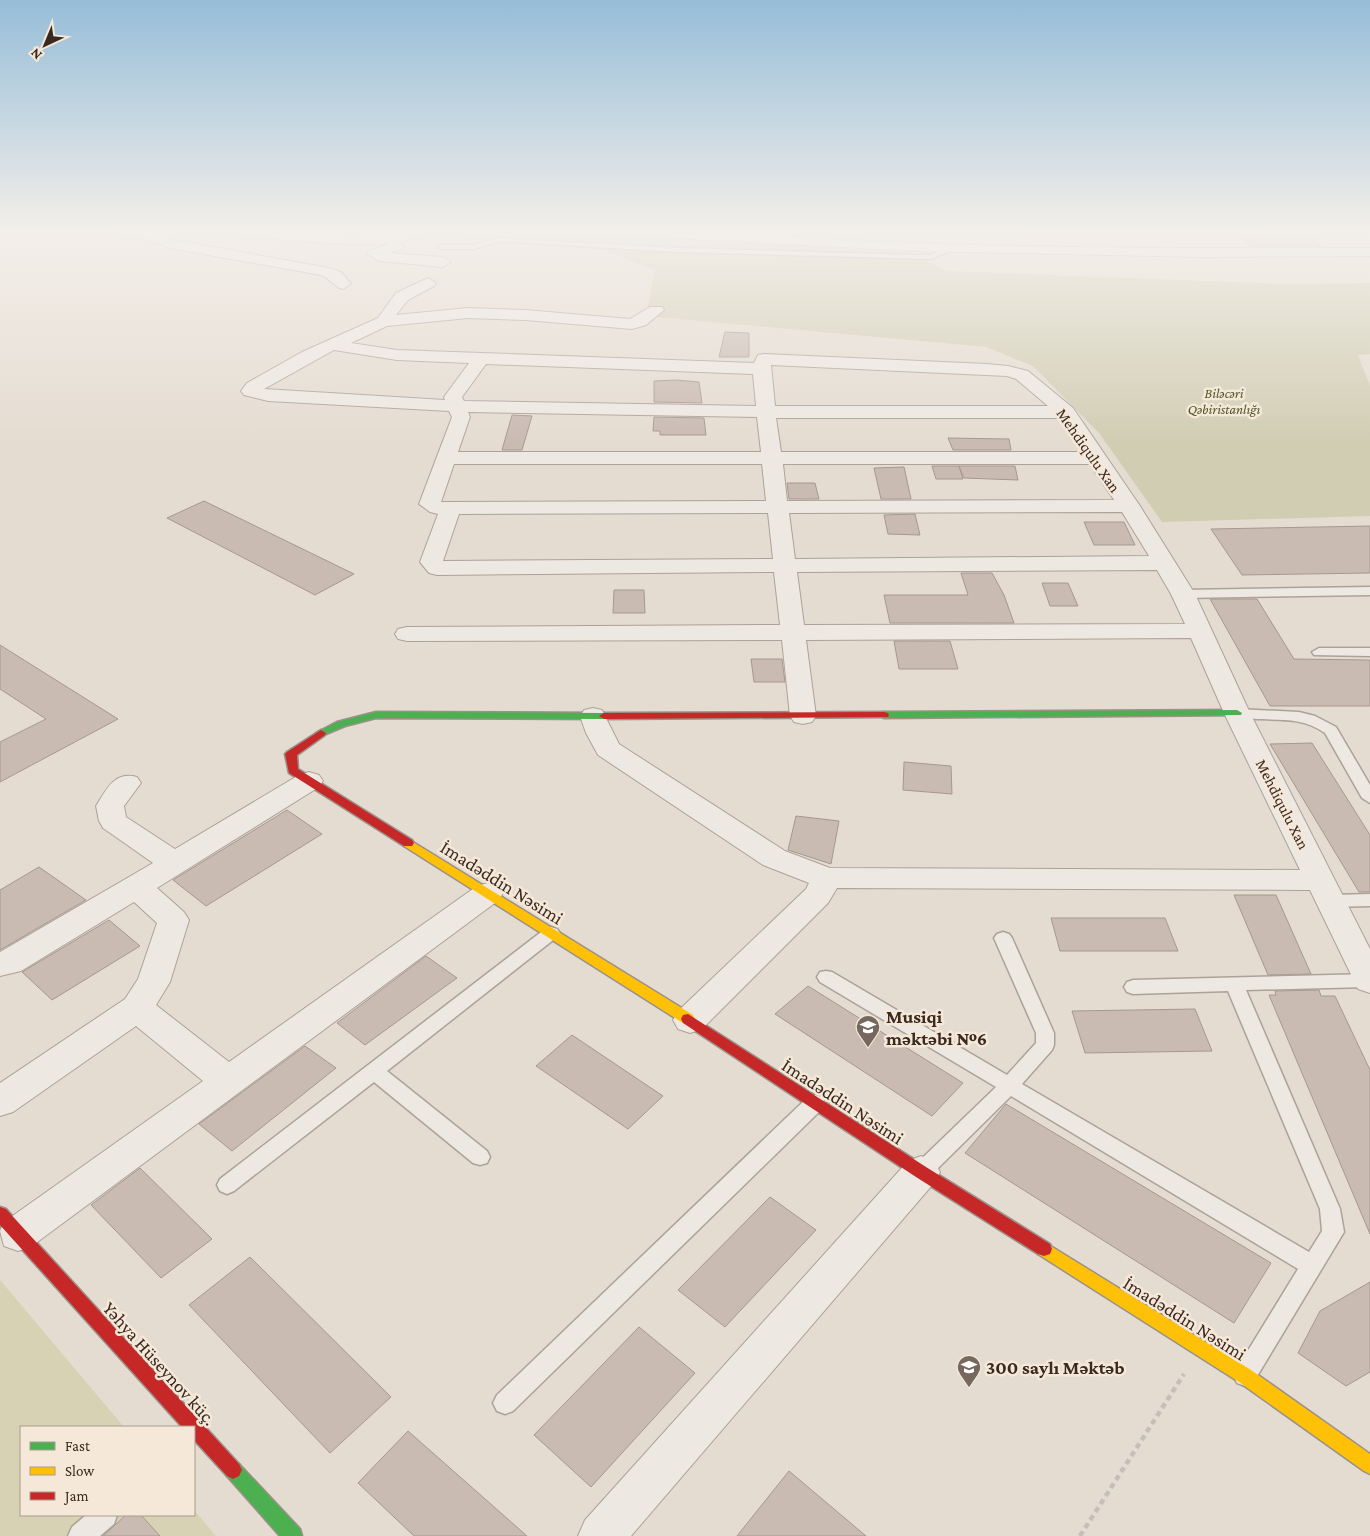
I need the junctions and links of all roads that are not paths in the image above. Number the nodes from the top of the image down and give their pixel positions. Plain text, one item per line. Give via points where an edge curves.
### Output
1 (396, 301) edge
2 (656, 310) dead end
3 (384, 321) junction
4 (332, 345) junction
5 (481, 360) junction
6 (761, 369) junction
7 (456, 406) junction
8 (766, 412) junction
9 (1066, 412) junction
10 (446, 458) junction
11 (772, 458) junction
12 (1096, 458) junction
13 (1129, 506) junction
14 (778, 509) junction
15 (450, 510) junction
16 (1163, 563) junction
17 (785, 565) junction
18 (1370, 591) edge
19 (1182, 594) junction
20 (793, 631) junction
21 (1200, 631) junction
22 (407, 634) dead end
23 (1319, 652) dead end
24 (1370, 652) edge
25 (1237, 713) junction
26 (593, 716) junction
27 (803, 716) junction
28 (301, 776) junction
29 (127, 783) dead end
30 (1370, 798) edge
31 (174, 863) junction
32 (827, 878) junction
33 (136, 886) junction
34 (1326, 890) junction
35 (488, 893) junction
36 (1370, 900) edge
37 (551, 933) junction
38 (1003, 938) dead end
39 (0, 964) edge
40 (826, 978) dead end
41 (1370, 980) edge
42 (1235, 985) junction
43 (1133, 986) dead end
44 (137, 1008) junction
45 (690, 1020) junction
46 (374, 1071) junction
47 (228, 1081) junction
48 (1009, 1086) junction
49 (0, 1102) edge
50 (815, 1103) junction
51 (480, 1157) dead end
52 (920, 1172) junction
53 (227, 1185) dead end
54 (9, 1224) edge
55 (1311, 1265) junction
56 (1245, 1376) junction
57 (505, 1402) dead end
58 (189, 1426) edge
59 (197, 1435) edge
60 (1370, 1465) edge
61 (104, 1516) edge
62 (81, 1536) edge
63 (293, 1536) edge
64 (601, 1536) edge

1 - 3 street
2 - 3 street via 632,324 468,313
3 - 4 street
4 - 5 street via 396,355
4 - 7 street via 250,391 268,395
5 - 6 street
5 - 7 street via 453,397
6 - 8 street
6 - 9 street, Mehdiqulu Xan via 764,359 779,358 1008,371 1022,375
7 - 8 street
7 - 10 street via 460,417
8 - 9 street
8 - 11 street
9 - 12 street, Mehdiqulu Xan
10 - 11 street
10 - 15 street via 430,504
11 - 12 street
11 - 14 street
12 - 13 street, Mehdiqulu Xan
13 - 14 street
13 - 16 street, Mehdiqulu Xan
14 - 15 street
14 - 17 street
15 - 17 street via 431,562 437,568
16 - 17 street
16 - 19 street, Mehdiqulu Xan
17 - 20 street
18 - 19 lane
19 - 21 street, Mehdiqulu Xan
20 - 21 street
20 - 22 street
20 - 27 street
21 - 25 street, Mehdiqulu Xan
23 - 24 lane
25 - 27 street
25 - 30 lane via 1306,717 1322,722 1331,730
25 - 34 street, Mehdiqulu Xan
26 - 27 street
26 - 28 street via 368,717 342,722 314,736 291,754
26 - 32 street via 608,749 774,858
28 - 31 street
28 - 35 street, İmadəddin Nəsimi
29 - 31 street via 110,806 113,821
31 - 33 street
32 - 34 street
32 - 45 street via 817,896
33 - 39 street via 10,963
33 - 44 street via 173,920 154,982
34 - 36 lane
34 - 41 street, Mehdiqulu Xan
35 - 37 street, İmadəddin Nəsimi
35 - 47 street
37 - 45 street, İmadəddin Nəsimi
37 - 46 lane
38 - 48 lane via 1045,1033 1045,1045
40 - 48 lane
41 - 42 lane
42 - 43 lane
42 - 55 lane via 1330,1209 1333,1232
44 - 47 street
44 - 49 street
45 - 50 street, İmadəddin Nəsimi
46 - 51 lane
46 - 53 lane
47 - 54 street
48 - 52 lane
48 - 55 lane
50 - 52 street, İmadəddin Nəsimi
50 - 57 lane
52 - 56 street, İmadəddin Nəsimi
52 - 64 street
54 - 58 street, Yəhya Hüseynov küç.
55 - 56 lane
56 - 60 street, İmadəddin Nəsimi
59 - 63 street, Yəhya Hüseynov küç.
61 - 62 lane

